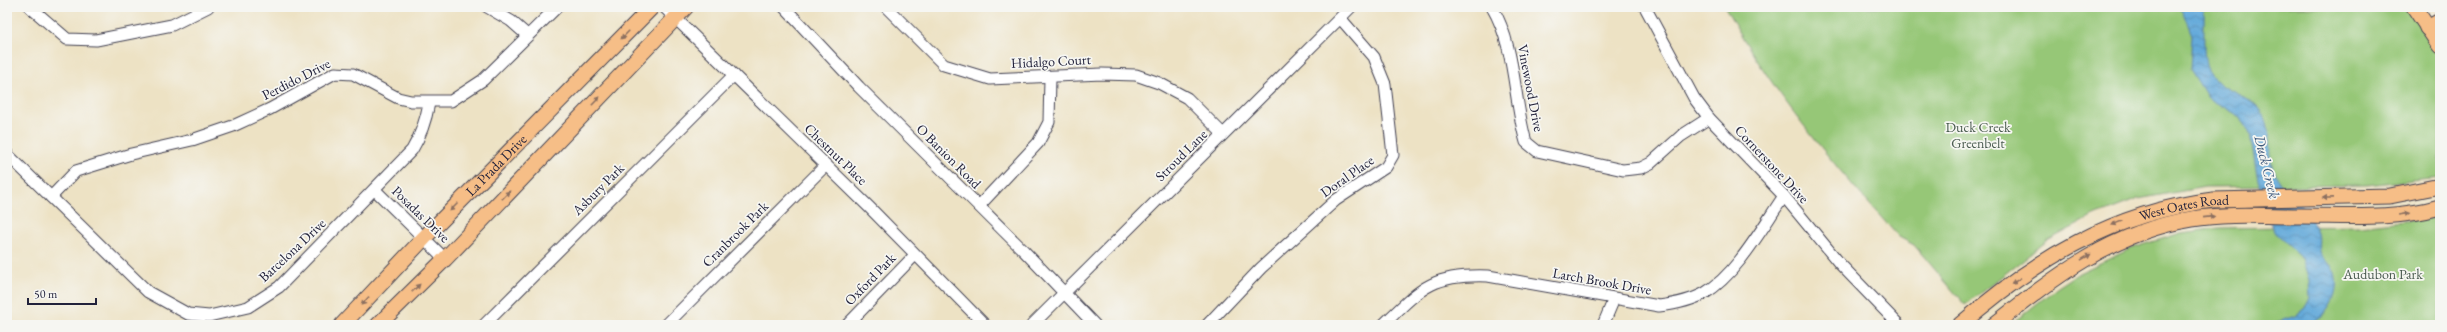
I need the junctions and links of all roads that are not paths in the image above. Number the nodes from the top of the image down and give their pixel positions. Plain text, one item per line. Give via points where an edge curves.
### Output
1 (30, 7) edge
2 (208, 7) edge
3 (487, 7) edge
4 (557, 7) edge
5 (652, 7) edge
6 (664, 7) edge
7 (784, 7) edge
8 (886, 7) edge
9 (1351, 7) edge
10 (1492, 7) edge
11 (1645, 7) edge
12 (2414, 7) edge
13 (681, 12) edge
14 (1341, 19) junction
15 (2440, 21) edge
16 (2427, 28) junction
17 (527, 35) junction
18 (2440, 46) edge
19 (734, 75) junction
20 (1050, 78) junction
21 (429, 103) junction
22 (1708, 118) junction
23 (1223, 134) junction
24 (7, 154) edge
25 (826, 165) junction
26 (2440, 186) edge
27 (375, 190) junction
28 (1784, 196) junction
29 (51, 197) junction
30 (979, 206) junction
31 (2440, 207) edge
32 (424, 238) junction
33 (915, 255) junction
34 (446, 259) junction
35 (1064, 293) junction
36 (1614, 299) junction
37 (209, 320) edge
38 (342, 325) edge
39 (378, 325) edge
40 (484, 325) edge
41 (666, 325) edge
42 (847, 325) edge
43 (985, 325) edge
44 (1032, 325) edge
45 (1095, 325) edge
46 (1207, 325) edge
47 (1383, 325) edge
48 (1602, 325) edge
49 (1899, 325) edge
50 (1960, 325) edge
51 (1994, 325) edge

1 - 2 street via 67,39 96,40 172,25
3 - 17 street via 511,21
4 - 17 street, Perdido Drive
5 -> 32 main road, La Prada Drive
6 - 13 street, Chestnut Place
7 - 30 street, O Banion Road via 859,87
8 - 20 street, Hidalgo Court via 944,65 990,79
9 - 14 street, Stroud Lane
10 - 22 street, Vinewood Drive via 1502,24 1507,41 1526,142 1537,151 1623,170 1641,168
11 - 22 street, Cornerstone Drive via 1694,98
12 - 16 main road
13 - 19 street, Chestnut Place
34 -> 13 main road, La Prada Drive
14 - 23 street, Stroud Lane
14 - 46 street, Doral Place via 1374,57 1385,84 1393,155 1386,167 1330,205 1262,268
15 - 16 main road
16 - 18 main road
17 - 21 street, Perdido Drive via 483,80 467,92 451,101
19 - 25 street, Chestnut Place
19 - 40 street, Asbury Park
20 - 23 street, Hidalgo Court via 1102,74 1136,75 1159,83 1187,98
20 - 30 street via 1049,122 1038,143
21 - 27 street, Barcelona Drive via 424,124 412,150
21 - 29 street, Perdido Drive via 398,98 353,74 335,73 233,126 192,140 131,154 76,171
22 - 28 street, Cornerstone Drive
23 - 35 street, Stroud Lane
24 - 29 street, Barcelona Drive
25 - 33 street, Chestnut Place
25 - 41 street, Cranbrook Park
26 -> 50 main road, West Oates Road via 2367,197 2233,199 2179,205 2119,222 2048,259 1996,295
27 - 32 street, Posadas Drive
27 - 37 street, Barcelona Drive via 279,287 248,307
28 - 36 street, Larch Brook Drive via 1728,273 1705,293 1680,303 1659,306
28 - 49 street, Cornerstone Drive via 1840,264
29 - 37 street, Barcelona Drive via 148,292 188,314
30 - 35 street, O Banion Road
51 -> 31 main road, West Oates Road via 2075,264 2113,243 2169,224 2220,216 2394,216
32 - 34 street, Posadas Drive
32 -> 38 main road, La Prada Drive
33 - 42 street, Oxford Park
33 - 43 street, Chestnut Place
39 -> 34 main road, La Prada Drive
35 - 44 street, Stroud Lane
35 - 45 street, O Banion Road
36 - 47 street, Larch Brook Drive via 1488,276 1459,275 1432,283 1416,293
36 - 48 street

